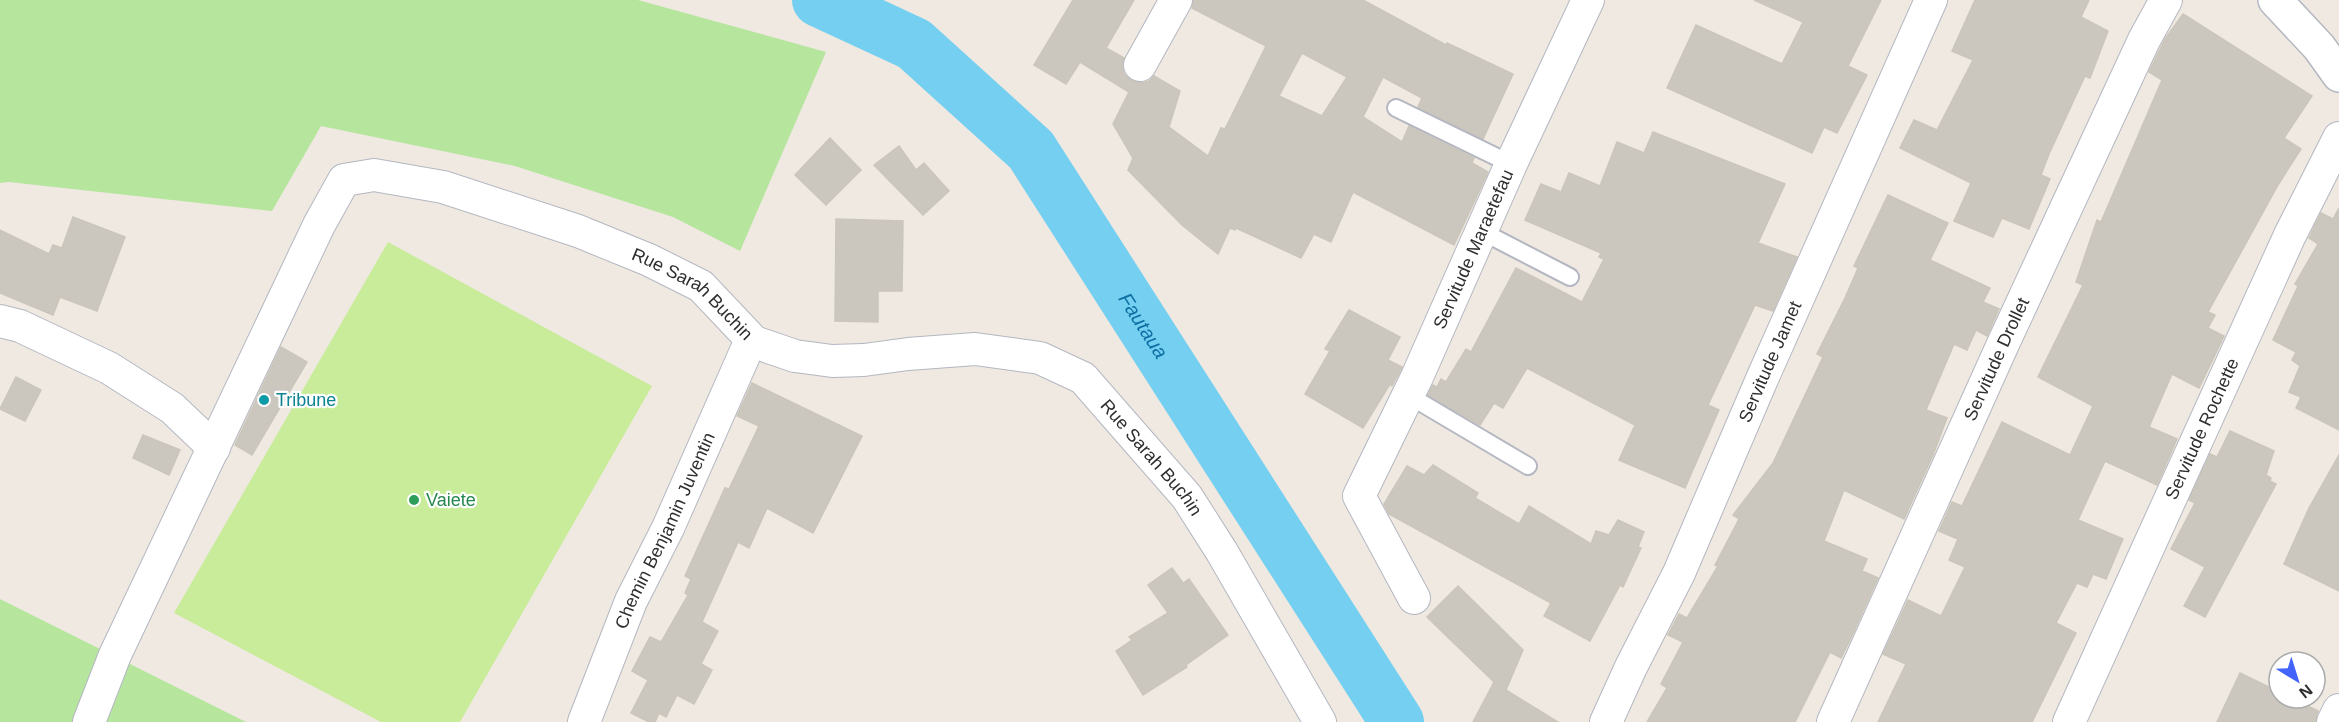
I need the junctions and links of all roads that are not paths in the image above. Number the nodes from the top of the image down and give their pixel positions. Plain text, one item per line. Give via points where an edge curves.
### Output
1 (1176, 0) edge
2 (1588, 0) edge
3 (1931, 0) edge
4 (2166, 0) edge
5 (2275, 0) edge
6 (1140, 65) dead end
7 (2339, 75) edge
8 (1396, 108) dead end
9 (2339, 138) edge
10 (1511, 164) junction
11 (1481, 231) junction
12 (1570, 277) dead end
13 (0, 321) edge
14 (754, 342) junction
15 (1408, 395) junction
16 (209, 457) junction
17 (1528, 466) dead end
18 (1414, 598) dead end
19 (2339, 710) edge
20 (89, 722) edge
21 (584, 722) edge
22 (1320, 722) edge
23 (1606, 722) edge
24 (1833, 722) edge
25 (2069, 722) edge
26 (2333, 722) edge

1 - 6 street
2 - 10 street, Servitude Maraetefau
3 - 23 street, Servitude Jamet via 1679,573
4 - 24 street, Servitude Drollet via 2003,344
5 - 7 main road
8 - 10 lane
9 - 25 street, Servitude Rochette via 2285,245
10 - 11 street, Servitude Maraetefau
11 - 12 lane
11 - 15 street, Servitude Maraetefau
13 - 16 street via 20,326 109,368 172,408
14 - 16 street, Rue Sarah Buchin via 701,286 578,231 443,187 374,175 344,180
14 - 21 street, Chemin Benjamin Juventin via 746,351 668,528 631,601
14 - 22 street, Rue Sarah Buchin via 795,356 832,361 975,349 1040,358 1083,378 1187,497
15 - 17 lane
15 - 18 street, Servitude Maraetefau via 1359,496
16 - 20 street via 115,655
19 - 26 street

